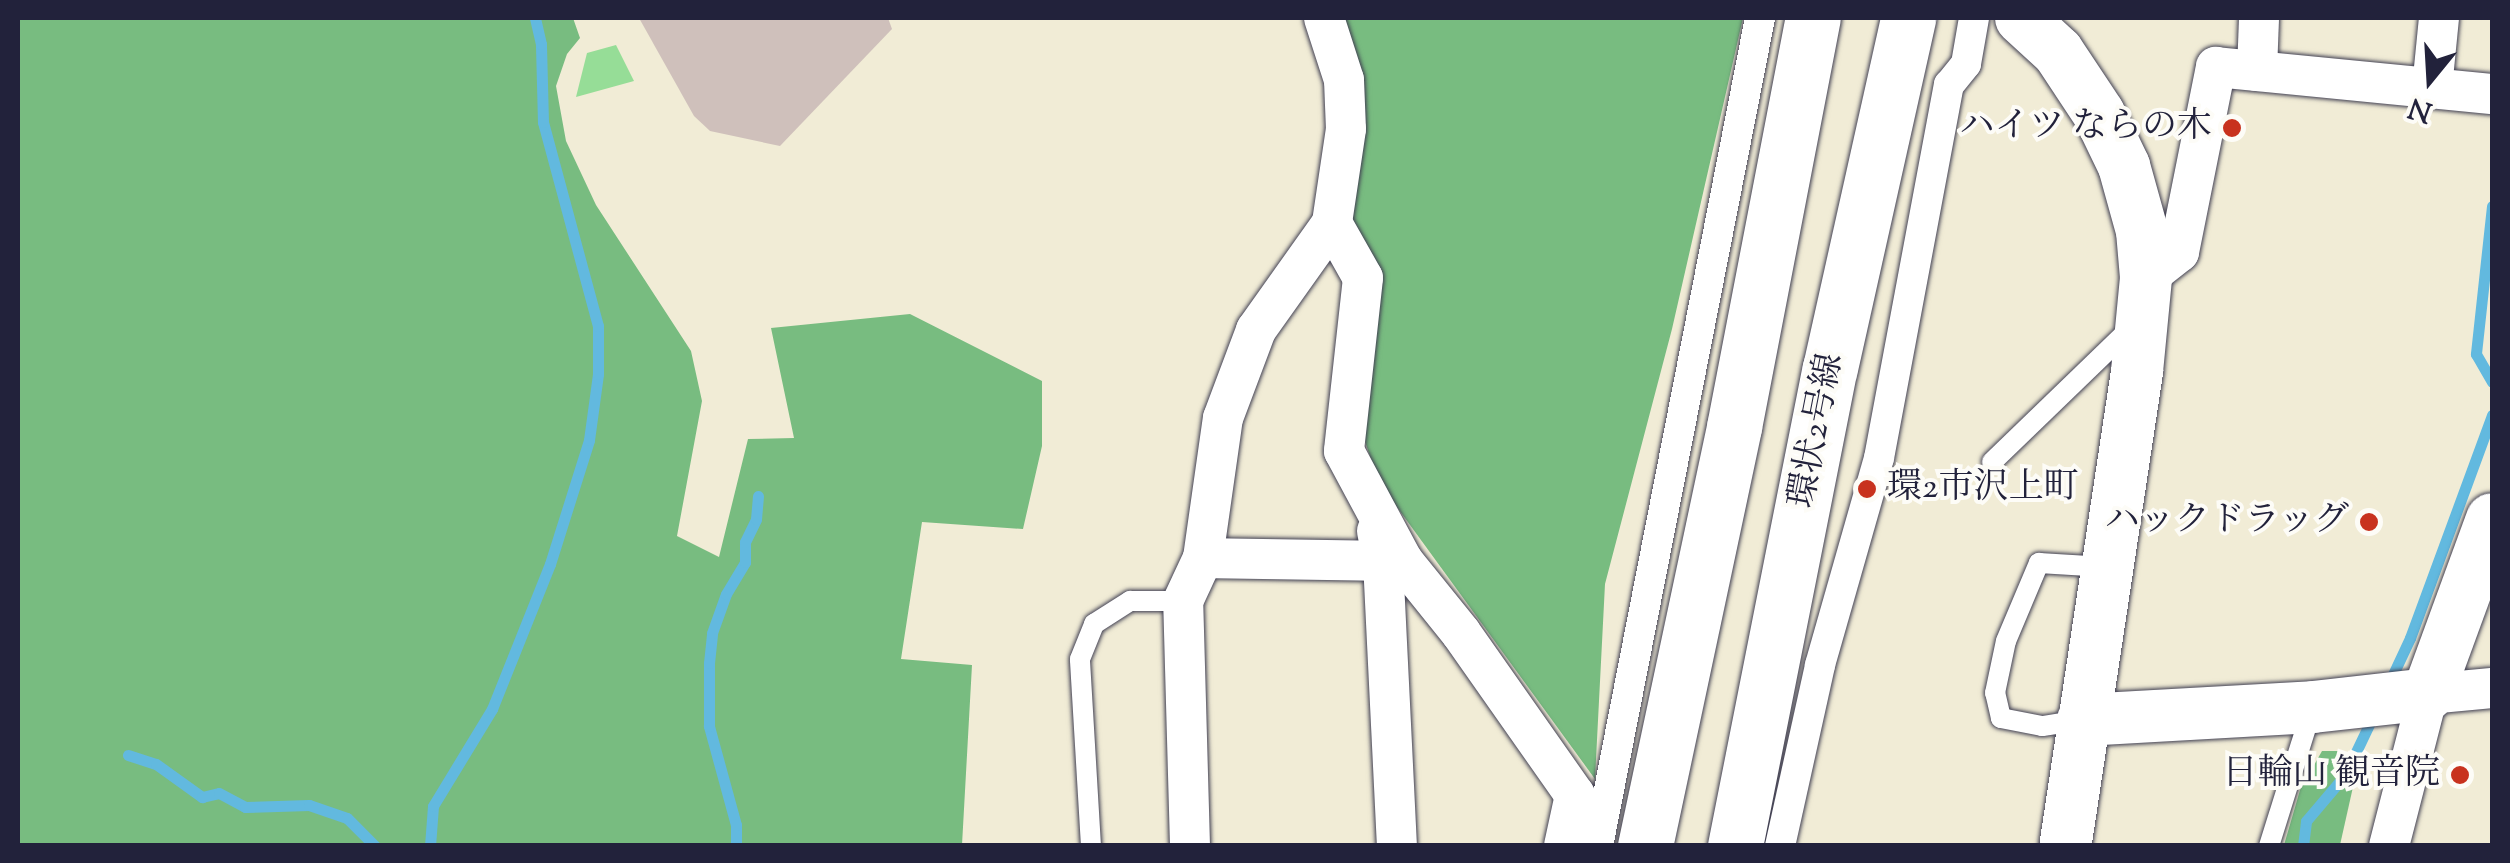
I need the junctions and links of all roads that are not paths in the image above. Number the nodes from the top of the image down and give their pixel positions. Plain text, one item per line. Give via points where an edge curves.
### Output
1 (1324, 18) edge
2 (1760, 18) edge
3 (1813, 18) edge
4 (1908, 18) edge
5 (1974, 18) edge
6 (2021, 18) edge
7 (2258, 18) edge
8 (2439, 18) edge
9 (2256, 71) junction
10 (2432, 88) junction
11 (2492, 94) edge
12 (1332, 223) junction
13 (2145, 297) junction
14 (1992, 462) dead end
15 (2492, 518) edge
16 (1203, 558) junction
17 (1393, 561) junction
18 (2108, 568) junction
19 (1184, 601) junction
20 (2492, 688) edge
21 (2428, 694) junction
22 (2313, 707) junction
23 (2084, 720) junction
24 (1092, 846) edge
25 (1190, 846) edge
26 (1397, 846) edge
27 (1564, 846) edge
28 (1598, 846) edge
29 (1645, 846) edge
30 (1735, 846) edge
31 (1780, 846) edge
32 (2065, 846) edge
33 (2269, 846) edge
34 (2390, 846) edge

1 - 12 street via 1344,80 1346,112
2 - 28 street
3 - 29 main road
4 - 30 main road, 環状2号線
5 - 31 street via 1966,64 1949,85 1879,458 1820,664
6 - 13 street via 2058,52 2100,114 2124,166 2142,231
7 - 9 street
8 - 10 street
9 - 10 street
9 - 13 street via 2216,67 2179,252
10 - 11 street
12 - 16 street via 1256,330 1223,418
12 - 17 street via 1364,278 1344,451
13 - 14 lane
13 - 18 street
15 - 21 street
16 - 17 street
16 - 19 street
17 - 26 street
17 - 27 street via 1460,633 1575,795
18 - 23 street
18 - 23 lane via 2039,563 2006,640 1996,693 2001,718 2042,726
19 - 24 lane via 1130,601 1094,624 1080,659
19 - 25 street
20 - 21 street
21 - 22 street
21 - 34 street
22 - 23 street
22 - 33 lane
23 - 32 street

